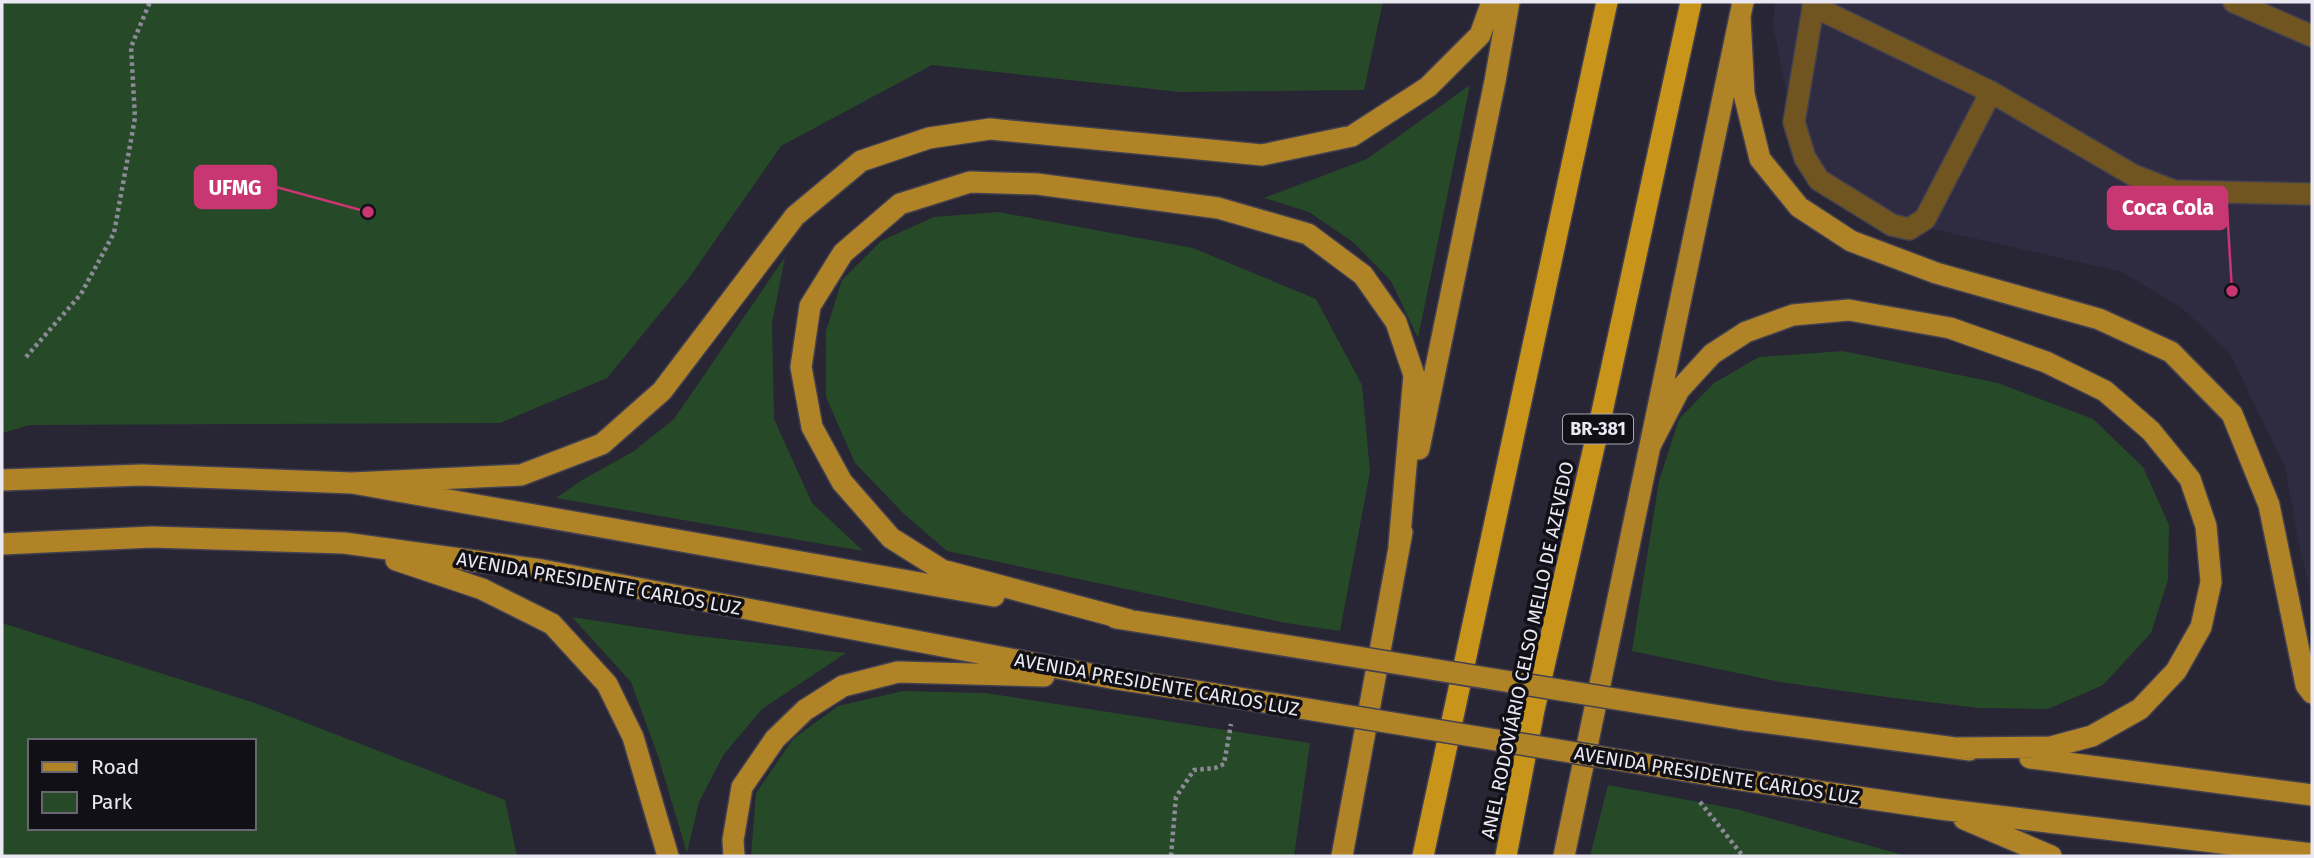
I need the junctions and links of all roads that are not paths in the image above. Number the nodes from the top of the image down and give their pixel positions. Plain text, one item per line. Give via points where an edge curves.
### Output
1 (1492, 2) edge
2 (1509, 2) edge
3 (1607, 2) edge
4 (1691, 2) edge
5 (2234, 2) edge
6 (1814, 4) edge
7 (1742, 9) edge
8 (2308, 32) edge
9 (1992, 92) junction
10 (2312, 194) edge
11 (1650, 446) junction
12 (2, 480) edge
13 (352, 483) junction
14 (344, 543) junction
15 (2, 544) edge
16 (1399, 546) junction
17 (1129, 620) junction
18 (1111, 678) junction
19 (2312, 693) edge
20 (1956, 748) junction
21 (2312, 795) edge
22 (1940, 809) junction
23 (2312, 854) edge
24 (668, 856) edge
25 (734, 856) edge
26 (1342, 856) edge
27 (1423, 856) edge
28 (1506, 856) edge
29 (1564, 856) edge
30 (2050, 856) edge

1 - 13 main road via 1480,34 1428,87 1352,136 1262,156 990,129 929,138 861,161 796,216 662,391 601,444 521,475
2 - 16 main road
3 - 27 highway
4 - 28 highway, ANEL RODOVIÁRIO CELSO MELLO DE AZEVEDO / BR-381 via 1534,710
5 - 8 lane
6 - 9 lane
6 - 9 lane via 1794,122 1805,158 1819,180 1892,225 1909,229 1925,219
7 - 11 main road
7 - 19 main road via 1744,94 1760,159 1800,207 1851,241 1936,274 2099,319 2171,352 2232,414 2269,505 2306,685
9 - 10 lane via 2133,175 2174,191
11 - 20 main road via 1679,390 1712,354 1746,332 1793,315 1849,310 1950,328 2046,362 2105,391 2151,431 2190,479 2206,526 2211,582 2201,627 2176,671 2140,709 2092,736 2052,747
11 - 29 main road
12 - 13 main road via 142,475
13 - 17 main road
14 - 15 main road, AVENIDA PRESIDENTE CARLOS LUZ via 152,537
14 - 18 main road, AVENIDA PRESIDENTE CARLOS LUZ via 542,570
14 - 24 main road via 482,589 552,624 607,684 633,737
16 - 17 main road via 1413,375 1396,322 1363,275 1308,234 1218,208 1037,184 970,182 901,204 843,253 810,306 802,367 811,427 842,482 891,538 942,569
16 - 26 main road
17 - 20 main road, bridge via 1739,719
18 - 22 main road, AVENIDA PRESIDENTE CARLOS LUZ, bridge
18 - 25 main road via 898,672 843,686 805,710 775,739 742,787
20 - 21 main road
22 - 23 main road, AVENIDA PRESIDENTE CARLOS LUZ
22 - 30 main road

